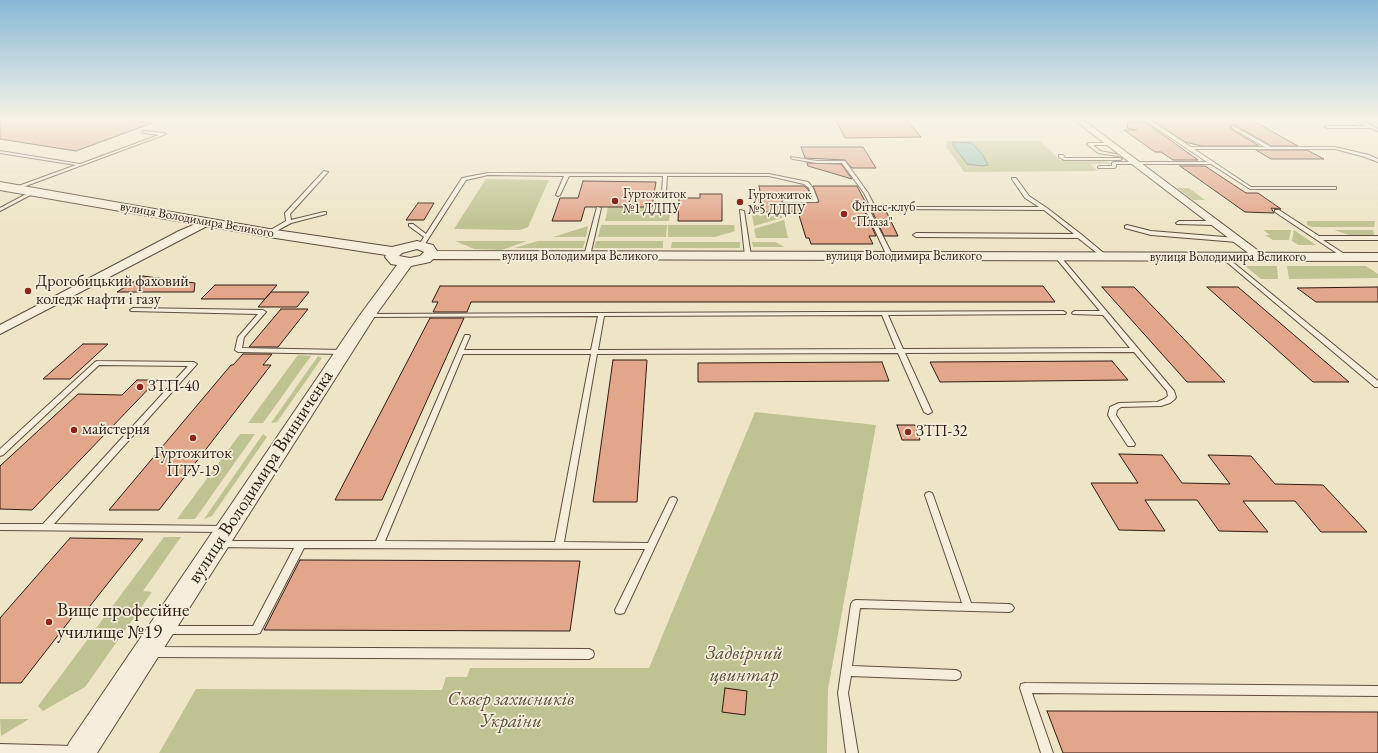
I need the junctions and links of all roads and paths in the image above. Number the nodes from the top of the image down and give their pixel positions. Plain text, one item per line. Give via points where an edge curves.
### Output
1 (13, 154) edge
2 (109, 154) edge
3 (1109, 154) edge
4 (1125, 154) edge
5 (1198, 154) edge
6 (1360, 154) edge
7 (1061, 156) dead end
8 (793, 158) dead end
9 (1131, 159) junction
10 (1378, 161) edge
11 (1212, 163) junction
12 (80, 165) junction
13 (1100, 167) dead end
14 (326, 172) dead end
15 (567, 174) junction
16 (665, 176) junction
17 (1014, 179) dead end
18 (0, 186) edge
19 (1334, 188) dead end
20 (14, 189) junction
21 (34, 192) junction
22 (664, 193) dead end
23 (558, 195) dead end
24 (785, 201) dead end
25 (599, 208) dead end
26 (892, 208) dead end
27 (1046, 209) junction
28 (0, 210) edge
29 (742, 211) dead end
30 (1277, 211) dead end
31 (324, 213) dead end
32 (207, 222) junction
33 (289, 222) junction
34 (1179, 223) dead end
35 (1215, 223) junction
36 (411, 225) dead end
37 (1127, 227) dead end
38 (269, 233) junction
39 (916, 236) dead end
40 (1080, 236) junction
41 (1318, 238) junction
42 (1378, 238) edge
43 (1238, 240) junction
44 (426, 246) junction
45 (587, 256) junction
46 (748, 256) junction
47 (890, 256) junction
48 (1057, 256) junction
49 (1104, 256) junction
50 (1346, 256) junction
51 (400, 257) junction
52 (1224, 257) junction
53 (1260, 257) junction
54 (1378, 257) edge
55 (133, 310) dead end
56 (1063, 313) dead end
57 (1075, 313) dead end
58 (1104, 313) junction
59 (601, 314) junction
60 (884, 314) junction
61 (368, 315) junction
62 (0, 330) edge
63 (467, 336) dead end
64 (1135, 350) junction
65 (902, 351) junction
66 (344, 352) junction
67 (460, 352) junction
68 (594, 352) junction
69 (1378, 386) edge
70 (928, 412) dead end
71 (1131, 444) dead end
72 (0, 453) edge
73 (929, 495) dead end
74 (673, 500) dead end
75 (0, 527) edge
76 (46, 527) junction
77 (221, 537) junction
78 (301, 544) junction
79 (379, 545) junction
80 (559, 546) junction
81 (650, 546) junction
82 (968, 607) junction
83 (1009, 608) dead end
84 (620, 610) dead end
85 (160, 630) junction
86 (146, 652) junction
87 (589, 654) dead end
88 (846, 671) junction
89 (956, 675) dead end
90 (1378, 691) edge
91 (0, 750) edge
92 (80, 753) edge
93 (852, 753) edge
94 (1047, 753) edge

1 - 12 lane
2 - 12 lane
3 - 9 lane
4 - 9 street
5 - 11 lane
6 - 10 lane
7 - 9 lane
8 - 47 lane via 817,162 843,162 866,193 871,203 868,211
9 - 11 lane
9 - 13 lane via 1114,163 1114,167
9 - 35 street
11 - 19 lane via 1250,188
12 - 20 lane
14 - 33 lane via 287,214
15 - 16 lane
15 - 23 lane
15 - 44 lane via 488,174 464,180
16 - 22 lane
16 - 24 lane via 769,175 789,178 806,183 816,201
17 - 27 lane via 1027,197
18 - 20 street, вулиця Володимира Великого
20 - 21 street, вулиця Володимира Великого
21 - 28 lane
21 - 32 street, вулиця Володимира Великого
25 - 45 lane
26 - 27 lane
27 - 40 lane
29 - 46 lane
30 - 41 lane
31 - 33 lane
32 - 38 street, вулиця Володимира Великого
32 - 62 street
33 - 38 lane
34 - 35 lane
35 - 43 street
36 - 44 lane
37 - 43 lane via 1151,233
38 - 51 street, вулиця Володимира Великого
39 - 40 lane
40 - 49 lane
41 - 42 lane
41 - 50 lane
43 - 53 street
44 - 45 street, вулиця Володимира Великого
44 - 51 street via 422,260
45 - 46 street, вулиця Володимира Великого
46 - 47 street, вулиця Володимира Великого
47 - 48 street, вулиця Володимира Великого
48 - 49 street, вулиця Володимира Великого
48 - 58 lane
49 - 52 street, вулиця Володимира Великого
50 - 53 street, вулиця Володимира Великого
50 - 54 street, вулиця Володимира Великого
51 - 61 street, вулиця Володимира Винниченка
52 - 53 street, вулиця Володимира Великого
52 - 69 lane
55 - 66 lane via 263,312 241,338 238,350
56 - 60 lane
57 - 58 lane
58 - 64 lane
59 - 60 lane
59 - 61 lane
59 - 68 lane
60 - 65 lane
61 - 66 street, вулиця Володимира Винниченка
63 - 67 lane
64 - 65 lane
64 - 71 lane via 1170,391 1172,397 1158,404 1119,406 1113,409 1112,415
65 - 68 lane
65 - 70 lane
66 - 77 street, вулиця Володимира Винниченка
67 - 68 lane
67 - 79 lane
68 - 80 lane
72 - 76 lane via 97,364 194,364
73 - 82 lane
74 - 81 lane
75 - 76 lane
76 - 77 lane
77 - 78 lane
77 - 85 lane
78 - 79 lane
78 - 85 lane via 256,630
79 - 80 lane
80 - 81 lane
81 - 84 lane
82 - 83 lane
82 - 88 lane via 856,604
85 - 86 street
86 - 87 lane
86 - 92 street
88 - 89 lane
88 - 93 lane via 844,693
90 - 94 lane via 1025,688
91 - 92 lane

